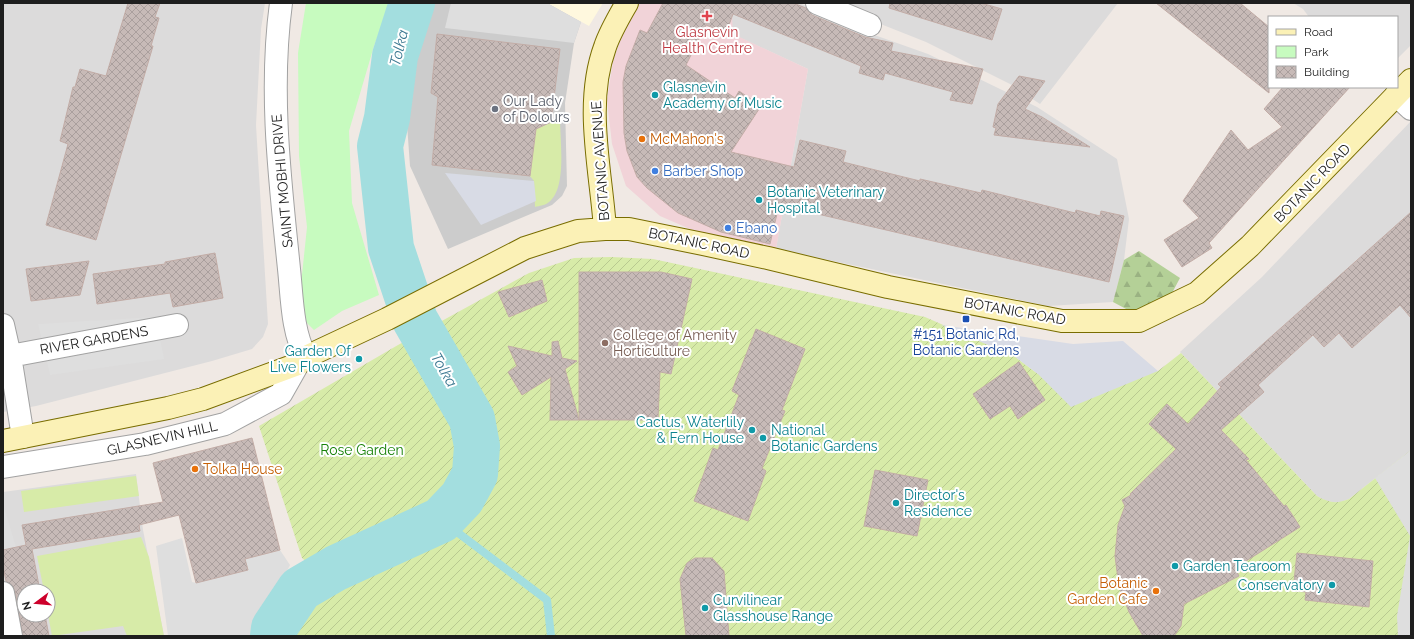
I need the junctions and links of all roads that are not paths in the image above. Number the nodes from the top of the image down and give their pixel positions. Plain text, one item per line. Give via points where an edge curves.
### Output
1 (281, 3) edge
2 (627, 3) edge
3 (816, 3) edge
4 (870, 25) dead end
5 (1406, 95) edge
6 (605, 229) junction
7 (3, 325) edge
8 (178, 325) dead end
9 (10, 356) junction
10 (302, 361) junction
11 (13, 439) edge
12 (3, 467) edge
13 (3, 593) edge
14 (11, 636) edge

1 - 10 street, SAINT MOBHI DRIVE via 275,96 279,173
2 - 6 street, BOTANIC AVENUE via 605,47 597,79 595,110
3 - 4 street
5 - 6 street, BOTANIC ROAD via 1250,246 1197,293 1139,321 1062,321 888,287 696,242 629,229
6 - 10 street, GLASNEVIN HILL via 578,231 525,248
7 - 9 street
8 - 9 street, RIVER GARDENS
9 - 11 street
10 - 11 street, GLASNEVIN HILL via 203,398 168,408
10 - 12 street, GLASNEVIN HILL via 281,394 225,424 145,444
13 - 14 street

